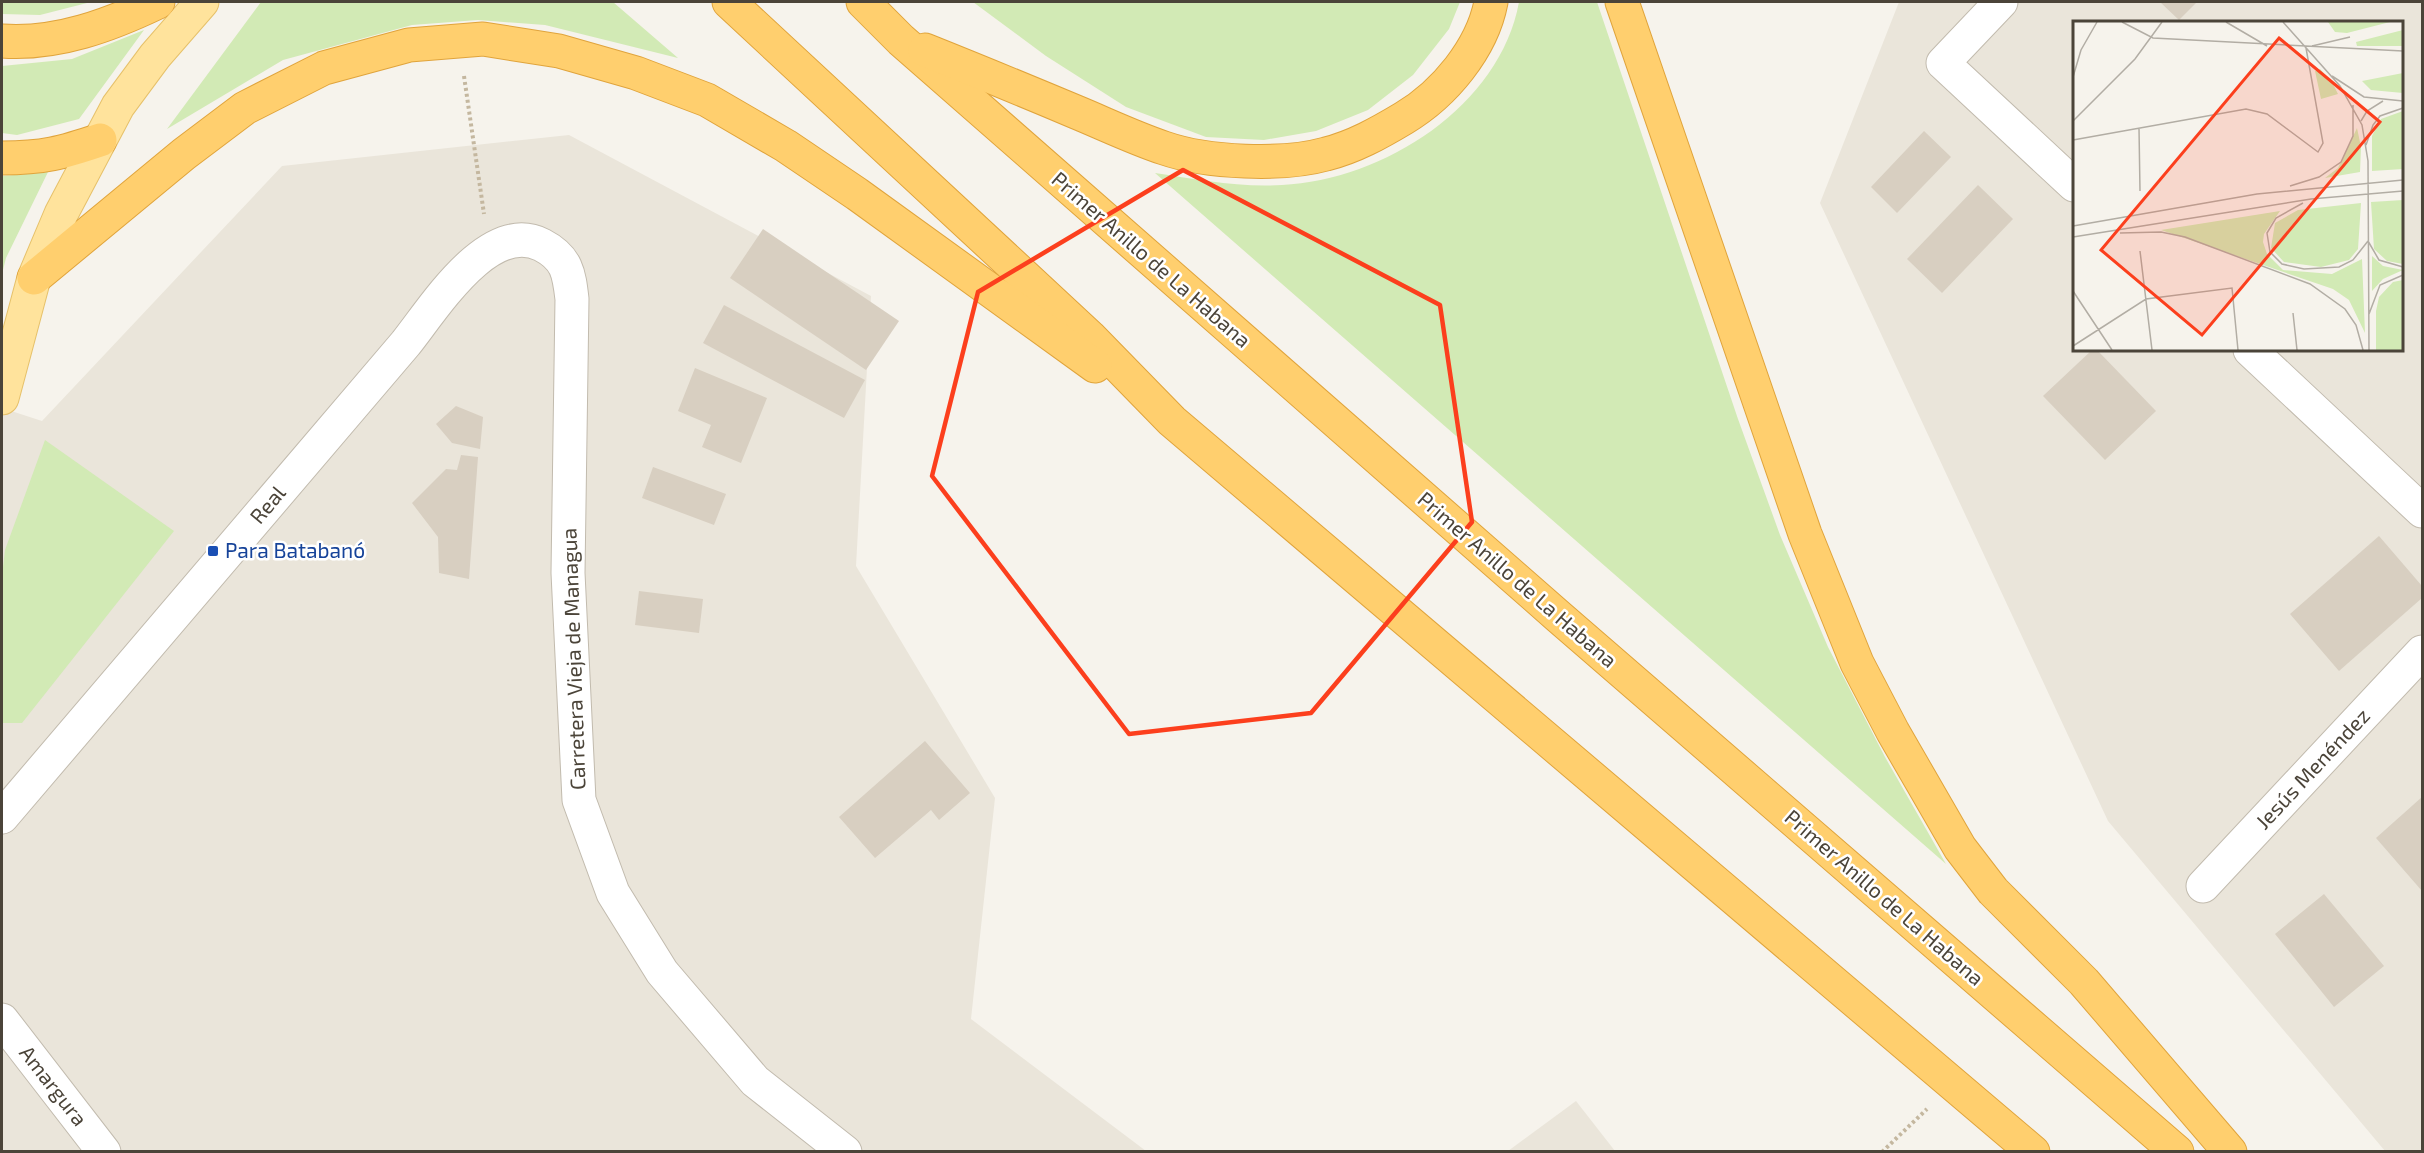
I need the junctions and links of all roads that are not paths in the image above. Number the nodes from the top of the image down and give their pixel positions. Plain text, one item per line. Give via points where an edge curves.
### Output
1 (158, 2) edge
2 (202, 2) edge
3 (729, 2) edge
4 (863, 2) edge
5 (1491, 2) edge
6 (1622, 2) edge
7 (2001, 2) edge
8 (900, 40) junction
9 (2, 41) edge
10 (100, 140) junction
11 (2, 158) edge
12 (2073, 184) edge
13 (490, 250) joint
14 (34, 278) junction
15 (2251, 351) edge
16 (2, 398) edge
17 (1172, 422) junction
18 (2422, 510) edge
19 (2422, 652) edge
20 (2, 817) edge
21 (2203, 886) dead end
22 (2, 1020) edge
23 (104, 1152) edge
24 (845, 1152) edge
25 (2033, 1152) edge
26 (2177, 1152) edge
27 (2230, 1152) edge

1 - 9 highway via 120,20 61,38
2 - 10 main road via 149,64 118,106
3 - 17 highway via 1090,337
4 - 8 highway, Primer Anillo de La Habana
5 - 8 highway via 1469,54 1444,88 1414,112 1372,137 1325,155 1278,161 1223,160 1166,149
6 - 27 highway via 1805,534 1857,663 1893,732 1960,848 1993,891 2084,982
7 - 12 street via 1943,63
8 - 26 highway, Primer Anillo de La Habana
10 - 11 highway via 36,158
10 - 14 main road via 61,213
13 - 20 street, Real via 465,269
13 - 24 street, Carretera Vieja de Managua via 509,241 533,241 552,251 569,271 572,299 568,573 579,800 613,893 662,972 755,1081
14 - 16 main road
14 - 17 highway via 245,108 324,68 409,45 483,39 559,51 636,73 707,100 857,194
15 - 18 street
17 - 25 highway
19 - 21 street, Jesús Menéndez
22 - 23 street, Amargura

